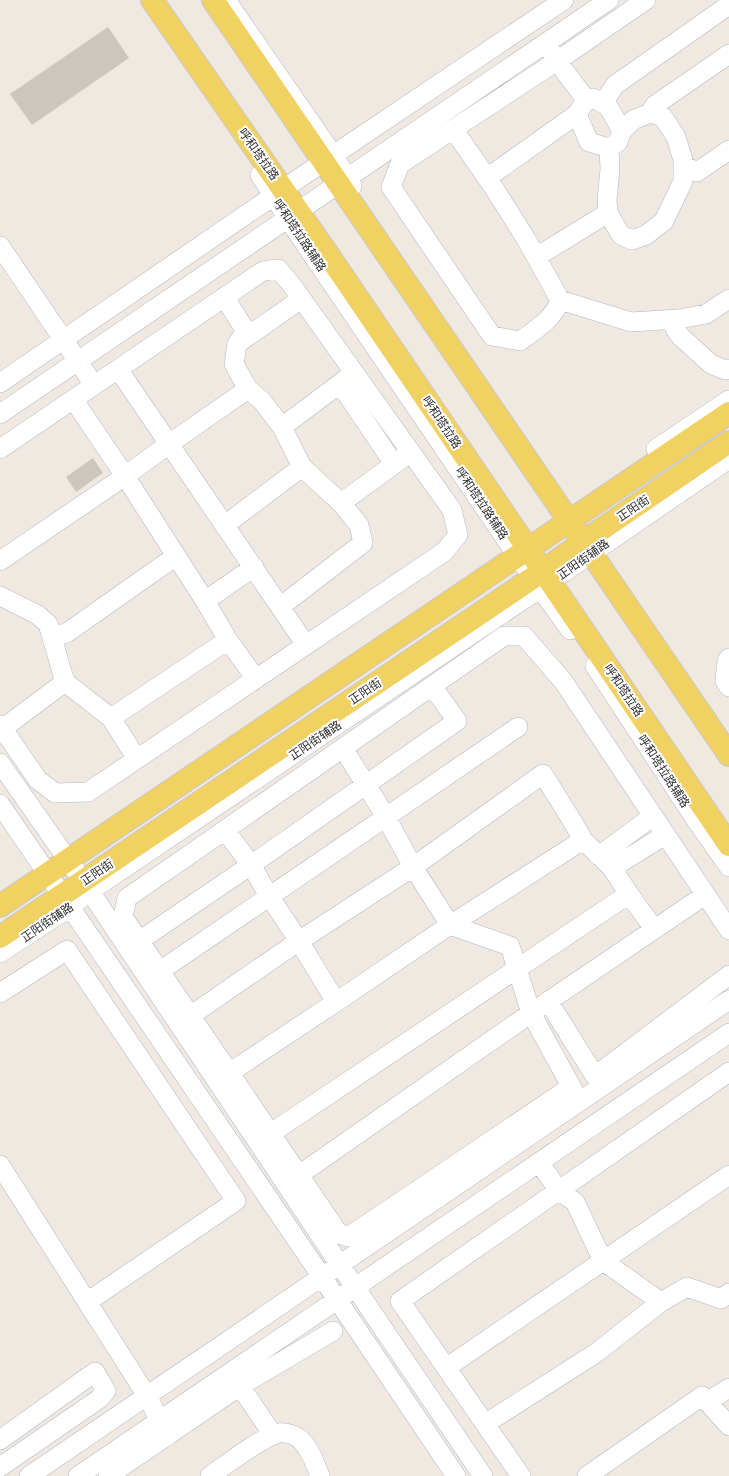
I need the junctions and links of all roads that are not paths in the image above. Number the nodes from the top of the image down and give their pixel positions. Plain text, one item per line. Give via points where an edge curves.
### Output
1 (142, 0) edge
2 (152, 0) edge
3 (213, 0) edge
4 (226, 0) edge
5 (564, 0) edge
6 (609, 0) edge
7 (646, 0) edge
8 (729, 5) edge
9 (546, 43) junction
10 (729, 54) edge
11 (557, 61) junction
12 (589, 106) junction
13 (650, 113) junction
14 (453, 129) junction
15 (622, 131) junction
16 (609, 148) junction
17 (729, 150) edge
18 (328, 158) junction
19 (683, 164) junction
20 (487, 178) junction
21 (343, 181) junction
22 (279, 193) junction
23 (608, 213) junction
24 (293, 215) junction
25 (0, 246) edge
26 (536, 257) junction
27 (224, 297) junction
28 (301, 299) junction
29 (729, 299) edge
30 (560, 300) junction
31 (679, 319) junction
32 (237, 344) junction
33 (70, 351) junction
34 (118, 369) junction
35 (729, 369) edge
36 (347, 378) junction
37 (0, 383) edge
38 (94, 385) junction
39 (248, 389) junction
40 (73, 399) junction
41 (729, 400) edge
42 (729, 413) edge
43 (0, 414) edge
44 (282, 427) junction
45 (729, 442) edge
46 (168, 444) junction
47 (0, 449) edge
48 (411, 452) junction
49 (729, 459) edge
50 (394, 464) junction
51 (302, 467) junction
52 (125, 476) junction
53 (341, 503) junction
54 (570, 514) junction
55 (225, 525) junction
56 (591, 545) junction
57 (521, 549) junction
58 (176, 556) junction
59 (0, 560) edge
60 (254, 568) junction
61 (542, 579) junction
62 (0, 596) edge
63 (205, 601) junction
64 (280, 607) junction
65 (52, 638) junction
66 (228, 640) junction
67 (306, 645) junction
68 (729, 658) edge
69 (256, 679) junction
70 (65, 682) junction
71 (432, 686) junction
72 (729, 687) edge
73 (111, 718) junction
74 (1, 727) edge
75 (518, 727) dead end
76 (729, 737) edge
77 (343, 748) junction
78 (729, 755) edge
79 (137, 759) junction
80 (0, 763) edge
81 (366, 784) junction
82 (0, 804) edge
83 (653, 816) junction
84 (386, 817) junction
85 (225, 830) junction
86 (665, 834) junction
87 (583, 840) junction
88 (729, 845) edge
89 (65, 856) junction
90 (606, 862) junction
91 (251, 865) junction
92 (413, 867) junction
93 (729, 867) edge
94 (45, 869) junction
95 (87, 886) junction
96 (0, 893) edge
97 (629, 894) junction
98 (705, 895) junction
99 (269, 896) junction
100 (66, 901) junction
101 (0, 906) edge
102 (450, 925) junction
103 (654, 929) junction
104 (729, 930) edge
105 (0, 937) edge
106 (139, 941) junction
107 (299, 941) junction
108 (0, 953) edge
109 (517, 969) junction
110 (160, 971) junction
111 (729, 975) edge
112 (0, 993) edge
113 (729, 1000) edge
114 (548, 1001) junction
115 (336, 1002) junction
116 (531, 1012) junction
117 (190, 1016) junction
118 (729, 1033) edge
119 (729, 1072) edge
120 (229, 1073) junction
121 (598, 1081) junction
122 (575, 1094) junction
123 (271, 1133) junction
124 (539, 1162) junction
125 (0, 1166) edge
126 (299, 1175) junction
127 (729, 1175) edge
128 (559, 1191) junction
129 (603, 1262) junction
130 (340, 1265) junction
131 (322, 1277) junction
132 (355, 1287) junction
133 (729, 1293) edge
134 (336, 1300) junction
135 (87, 1302) junction
136 (661, 1302) junction
137 (333, 1331) dead end
138 (446, 1368) junction
139 (240, 1386) junction
140 (729, 1388) edge
141 (147, 1396) junction
142 (707, 1402) junction
143 (485, 1424) junction
144 (729, 1426) edge
145 (163, 1429) junction
146 (273, 1435) junction
147 (0, 1440) edge
148 (0, 1467) edge
149 (29, 1476) edge
150 (78, 1476) edge
151 (108, 1476) edge
152 (210, 1476) edge
153 (320, 1476) edge
154 (456, 1476) edge
155 (483, 1476) edge
156 (521, 1476) edge
157 (586, 1476) edge

1 - 22 street, 呼和塔拉路辅路
2 - 22 main road, 呼和塔拉路
3 - 18 main road
4 - 18 street
5 - 18 street
6 - 9 street
7 - 11 street
8 - 12 street
9 - 11 street
9 - 21 street
10 - 13 street via 655,105
11 - 12 street
11 - 14 street
12 - 15 street via 608,106
12 - 16 street via 589,142
12 - 20 street
13 - 15 street via 633,120
13 - 19 street via 663,117 676,137
14 - 20 street
14 - 30 street via 400,164 392,187 492,336 520,341 544,324 558,307
15 - 16 street via 618,142
16 - 23 street
17 - 19 street via 697,172
18 - 21 main road
18 - 22 street
19 - 23 street via 683,180 664,221 646,235 632,240 621,235
20 - 26 street
21 - 24 street
21 - 54 main road
22 - 24 main road, 呼和塔拉路
22 - 33 street
23 - 26 street
24 - 33 street
24 - 57 main road, 呼和塔拉路
25 - 33 street
26 - 30 street
27 - 28 street via 263,271 278,269
27 - 32 street via 246,331
27 - 34 street
28 - 32 street
28 - 36 street
29 - 31 street via 706,314
30 - 31 street via 631,322
31 - 35 street via 675,329 681,337 711,364 725,370
32 - 39 street via 234,364
33 - 37 street
33 - 38 street
33 - 43 street
34 - 38 street
34 - 46 street
36 - 44 street
36 - 48 street
36 - 50 street
38 - 40 street
39 - 44 street via 262,401
39 - 46 street
40 - 47 street
40 - 52 street
41 - 54 street
42 - 54 main road
44 - 51 street
45 - 56 main road, 正阳街
46 - 52 street
46 - 55 street
48 - 50 street
48 - 67 street via 452,510 458,535 444,552
49 - 56 street, 正阳街辅路
50 - 53 street
51 - 53 street
51 - 55 street
52 - 58 street
52 - 59 street
53 - 64 street via 359,526 363,543
54 - 56 main road
54 - 57 main road
55 - 60 street
56 - 61 main road, 正阳街
56 - 76 street
56 - 78 main road
57 - 61 main road, 呼和塔拉路
57 - 89 main road
58 - 63 street
58 - 65 street via 68,632
60 - 63 street
60 - 64 street
61 - 88 main road, 呼和塔拉路
61 - 93 street, 呼和塔拉路辅路 via 585,651
61 - 95 main road, 正阳街
62 - 65 street via 38,615 48,624
63 - 66 street
64 - 67 street
65 - 70 street
66 - 69 street
66 - 73 street
67 - 69 street
68 - 72 street via 725,681
69 - 79 street
70 - 73 street
70 - 74 street
71 - 77 street
71 - 81 street via 457,722
71 - 83 street via 504,636 524,636 563,681
73 - 79 street
74 - 79 street via 38,780 55,793 88,792
75 - 84 street
77 - 81 street
77 - 85 street
80 - 89 street
81 - 84 street
81 - 91 street
82 - 94 street
83 - 86 street
83 - 90 street
84 - 92 street
84 - 99 street
85 - 91 street
85 - 106 street via 127,898 123,917
86 - 90 street
86 - 98 street
87 - 90 street
87 - 92 street via 543,774
87 - 102 street
89 - 94 main road
89 - 95 street
90 - 97 street
91 - 99 street
91 - 106 street
92 - 102 street
92 - 107 street
94 - 96 street
94 - 100 street
94 - 101 main road
95 - 100 main road, 正阳街
95 - 130 street
97 - 103 street
97 - 109 street
98 - 103 street
98 - 104 street
99 - 107 street
99 - 110 street
100 - 105 main road, 正阳街
100 - 108 street, 正阳街辅路
100 - 131 street
102 - 109 street via 510,946
102 - 115 street
103 - 114 street
106 - 110 street
107 - 115 street
107 - 117 street
109 - 116 street
109 - 123 street
110 - 117 street
111 - 121 street
112 - 135 street via 66,950 236,1201
113 - 121 street
114 - 116 street
114 - 121 street
115 - 120 street
116 - 122 street
116 - 126 street
117 - 120 street
118 - 124 street
119 - 128 street
120 - 123 street
121 - 122 street
122 - 126 street via 348,1237 339,1234
122 - 130 street
123 - 126 street
124 - 128 street
124 - 132 street
125 - 135 street
127 - 129 street
128 - 129 street via 575,1202
128 - 138 street via 400,1301
129 - 136 street
129 - 138 street
130 - 131 street
130 - 132 street
131 - 134 street
131 - 141 street
132 - 134 street
132 - 155 street
133 - 136 street via 721,1299 687,1287
134 - 145 street
134 - 154 street
135 - 141 street
136 - 143 street via 596,1353
137 - 139 street
138 - 143 street
139 - 145 street
139 - 146 street
140 - 142 street
141 - 145 street
141 - 149 street
142 - 144 street
142 - 157 street via 702,1396
143 - 156 street
145 - 150 street
145 - 151 street
146 - 152 street
146 - 153 street via 290,1434 301,1440 309,1450
147 - 148 street via 95,1372 106,1390 100,1399

